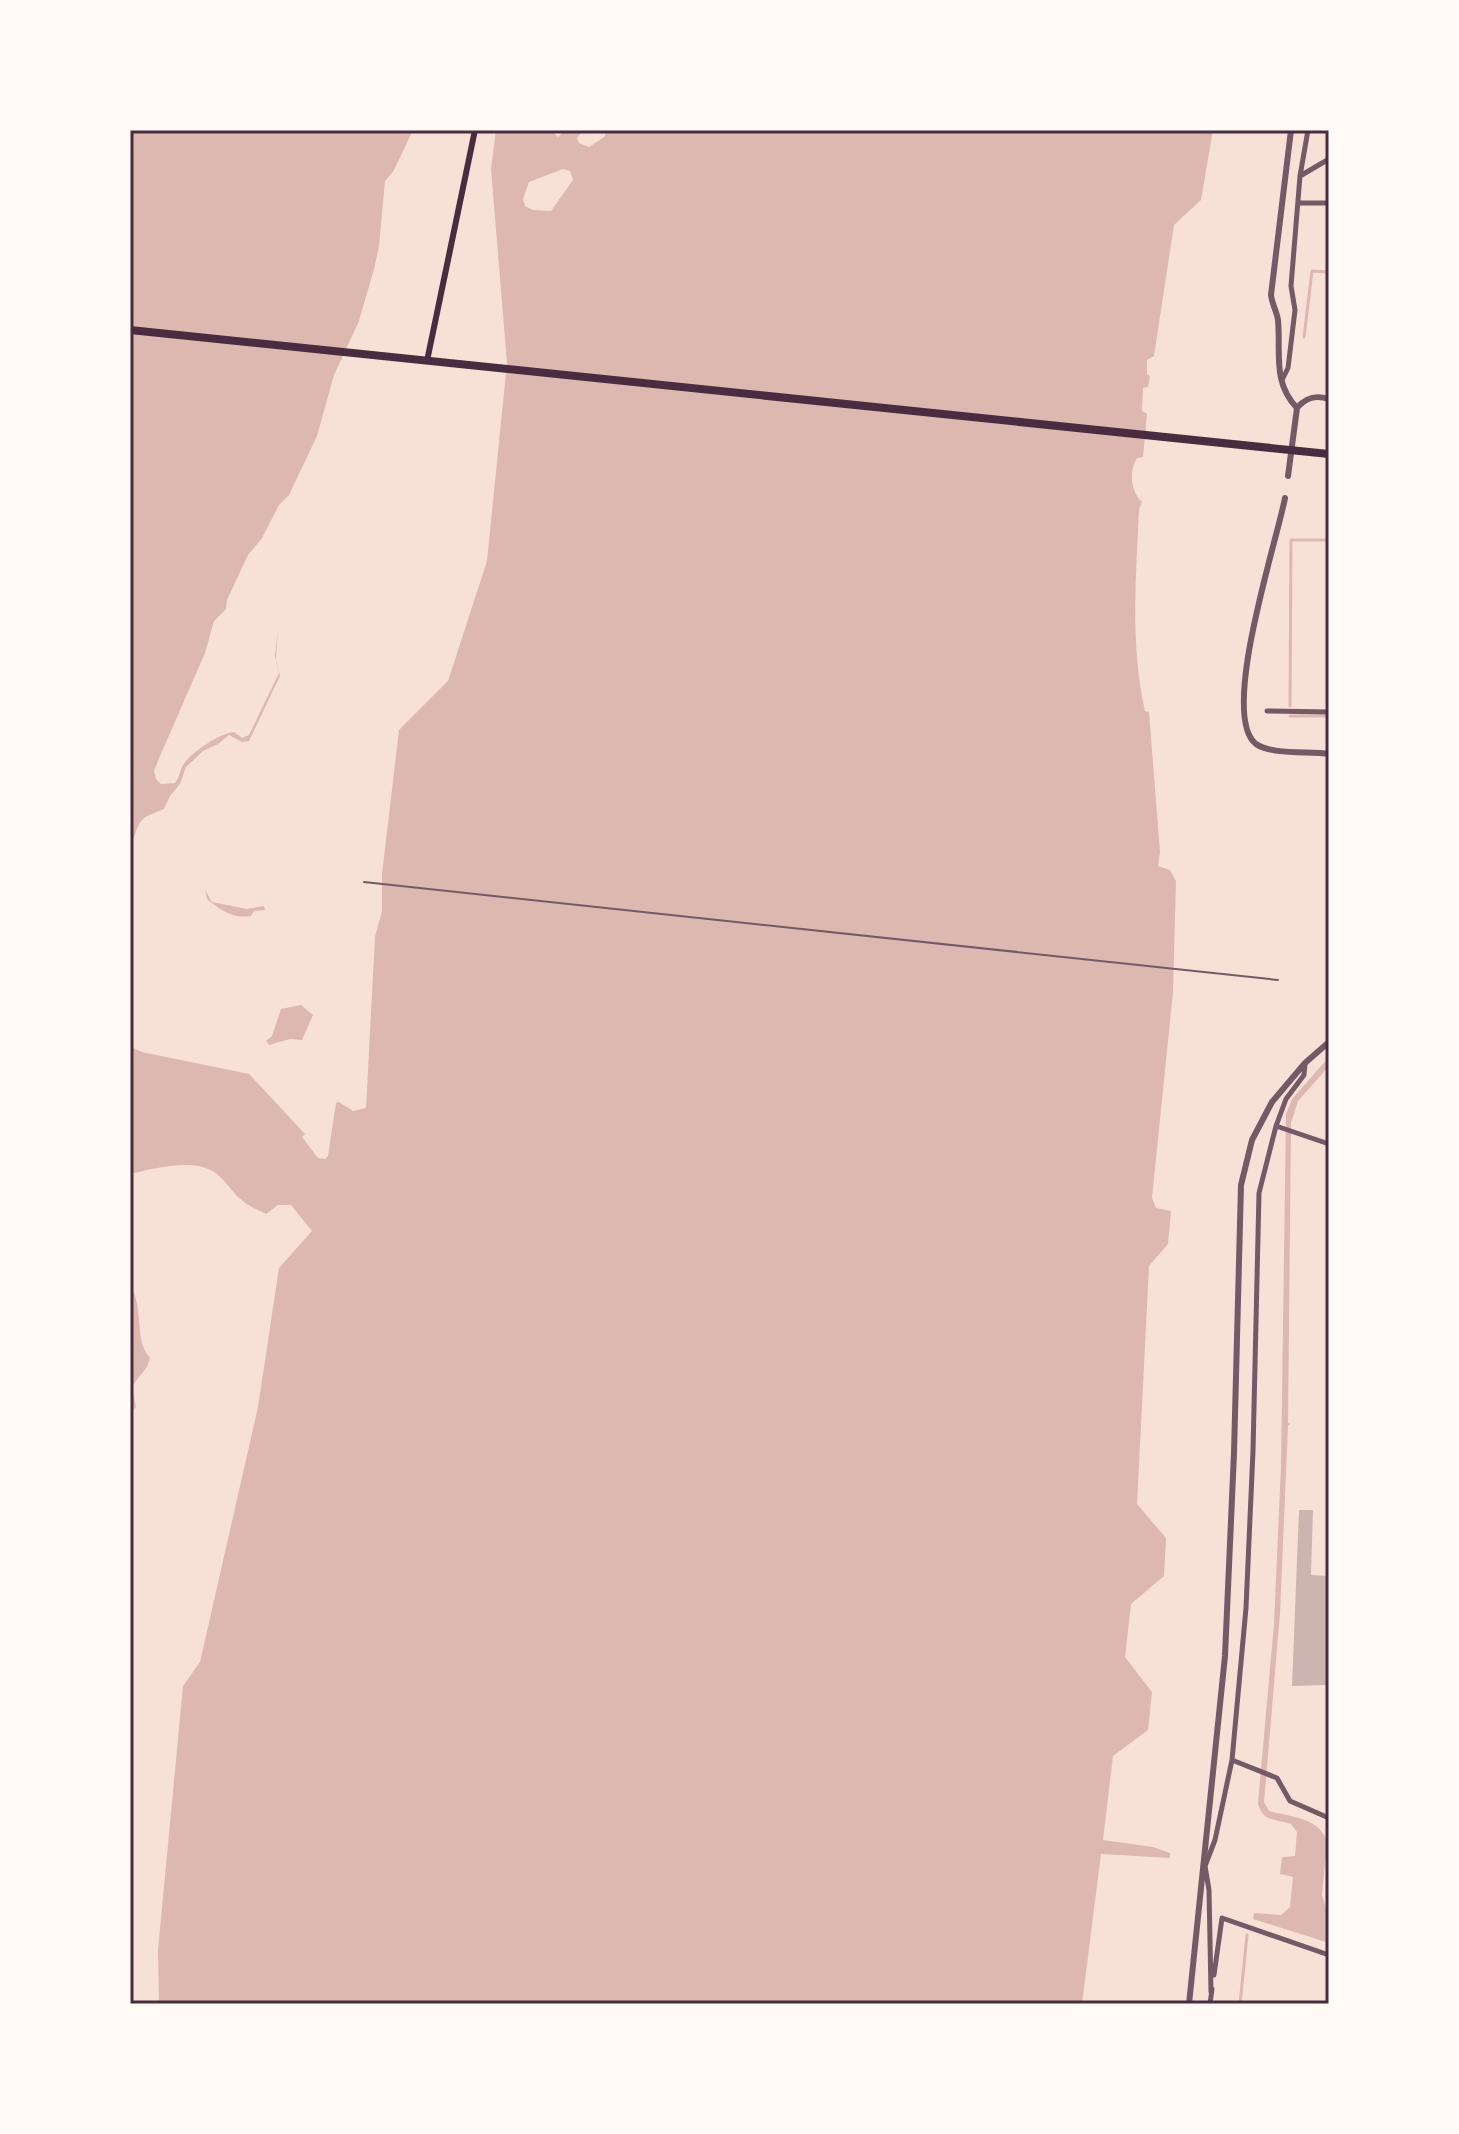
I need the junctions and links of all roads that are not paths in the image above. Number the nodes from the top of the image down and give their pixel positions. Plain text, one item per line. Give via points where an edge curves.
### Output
1 (475, 130) edge
2 (1291, 130) edge
3 (1308, 130) edge
4 (1329, 159) edge
5 (1300, 176) junction
6 (1298, 203) junction
7 (1329, 203) edge
8 (130, 330) edge
9 (428, 357) junction
10 (1282, 380) junction
11 (1329, 399) edge
12 (1297, 408) junction
13 (1290, 450) junction
14 (1329, 454) edge
15 (1288, 476) dead end
16 (1285, 498) dead end
17 (1267, 711) dead end
18 (1329, 712) edge
19 (1329, 754) edge
20 (364, 882) dead end
21 (1278, 980) dead end
22 (1329, 1042) edge
23 (1305, 1063) junction
24 (1280, 1128) junction
25 (1329, 1144) edge
26 (1232, 1760) junction
27 (1329, 1818) edge
28 (1205, 1866) junction
29 (1329, 1955) edge
30 (1211, 1992) junction
31 (1189, 2004) edge
32 (1210, 2004) edge

1 - 9 main road
2 - 10 street via 1271,295
3 - 5 street
4 - 5 street
5 - 6 street
6 - 7 street
6 - 10 street via 1291,286 1295,310
8 - 9 highway
9 - 13 highway
10 - 12 street
11 - 12 street via 1314,397
12 - 13 street
13 - 14 highway
13 - 15 street
16 - 19 street via 1257,610 1245,683 1246,727 1261,747
17 - 18 street
20 - 21 lane
22 - 23 street
23 - 24 street via 1304,1075 1286,1099
23 - 28 street via 1272,1102 1252,1140 1241,1185 1225,1656
24 - 25 street
24 - 26 street via 1259,1193 1247,1592
26 - 27 street via 1271,1775 1281,1781 1290,1801
26 - 28 street
28 - 30 street
28 - 31 street
29 - 30 street via 1222,1918
30 - 32 street

